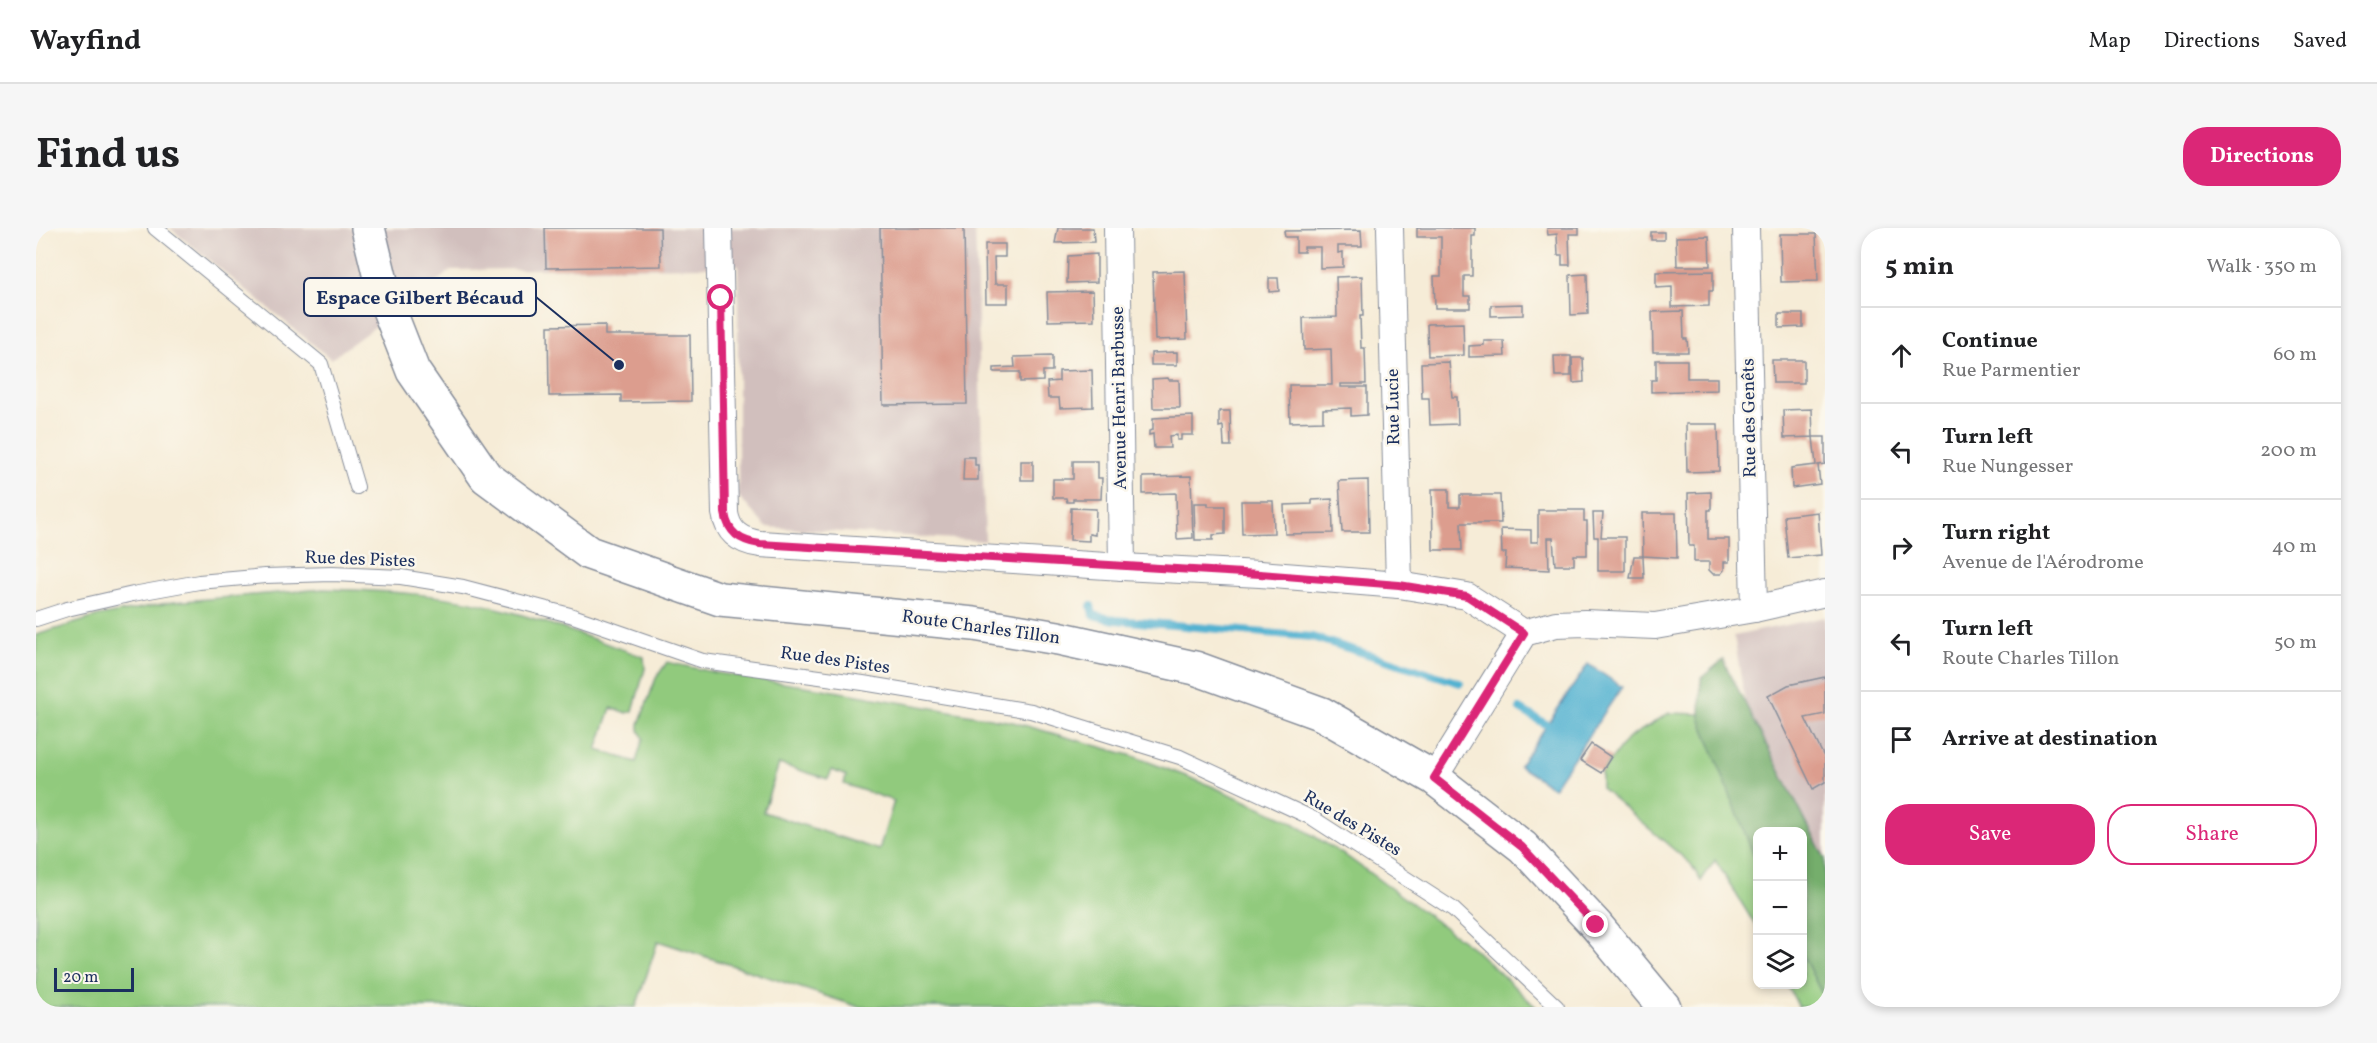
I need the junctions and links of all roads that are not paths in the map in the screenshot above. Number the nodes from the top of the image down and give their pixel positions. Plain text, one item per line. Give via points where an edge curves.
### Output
1 (155, 228) edge
2 (368, 228) edge
3 (719, 228) edge
4 (1117, 228) edge
5 (1390, 228) edge
6 (1746, 228) edge
7 (357, 487) dead end
8 (1122, 567) junction
9 (1399, 585) junction
10 (1825, 593) edge
11 (1754, 609) junction
12 (36, 619) edge
13 (1524, 633) junction
14 (1434, 778) junction
15 (1557, 1007) edge
16 (1664, 1007) edge

1 - 7 lane via 321,363
2 - 14 main road, Route Charles Tillon via 386,302 413,371 486,477 589,553 720,599 974,624 1195,668 1322,714
3 - 8 street via 726,525 739,538 760,544
4 - 8 street, Avenue Henri Barbusse
5 - 9 street, Rue Lucie
6 - 11 street, Rue des Genêts
8 - 9 street
9 - 13 street via 1467,596
10 - 11 street
11 - 13 street via 1655,626 1556,624
12 - 15 lane, Rue des Pistes via 199,582 298,575 401,577 463,587 570,615 704,661 863,682 1031,711 1180,757 1314,819 1452,909
13 - 14 street
14 - 16 main road, Route Charles Tillon via 1522,847 1596,925

